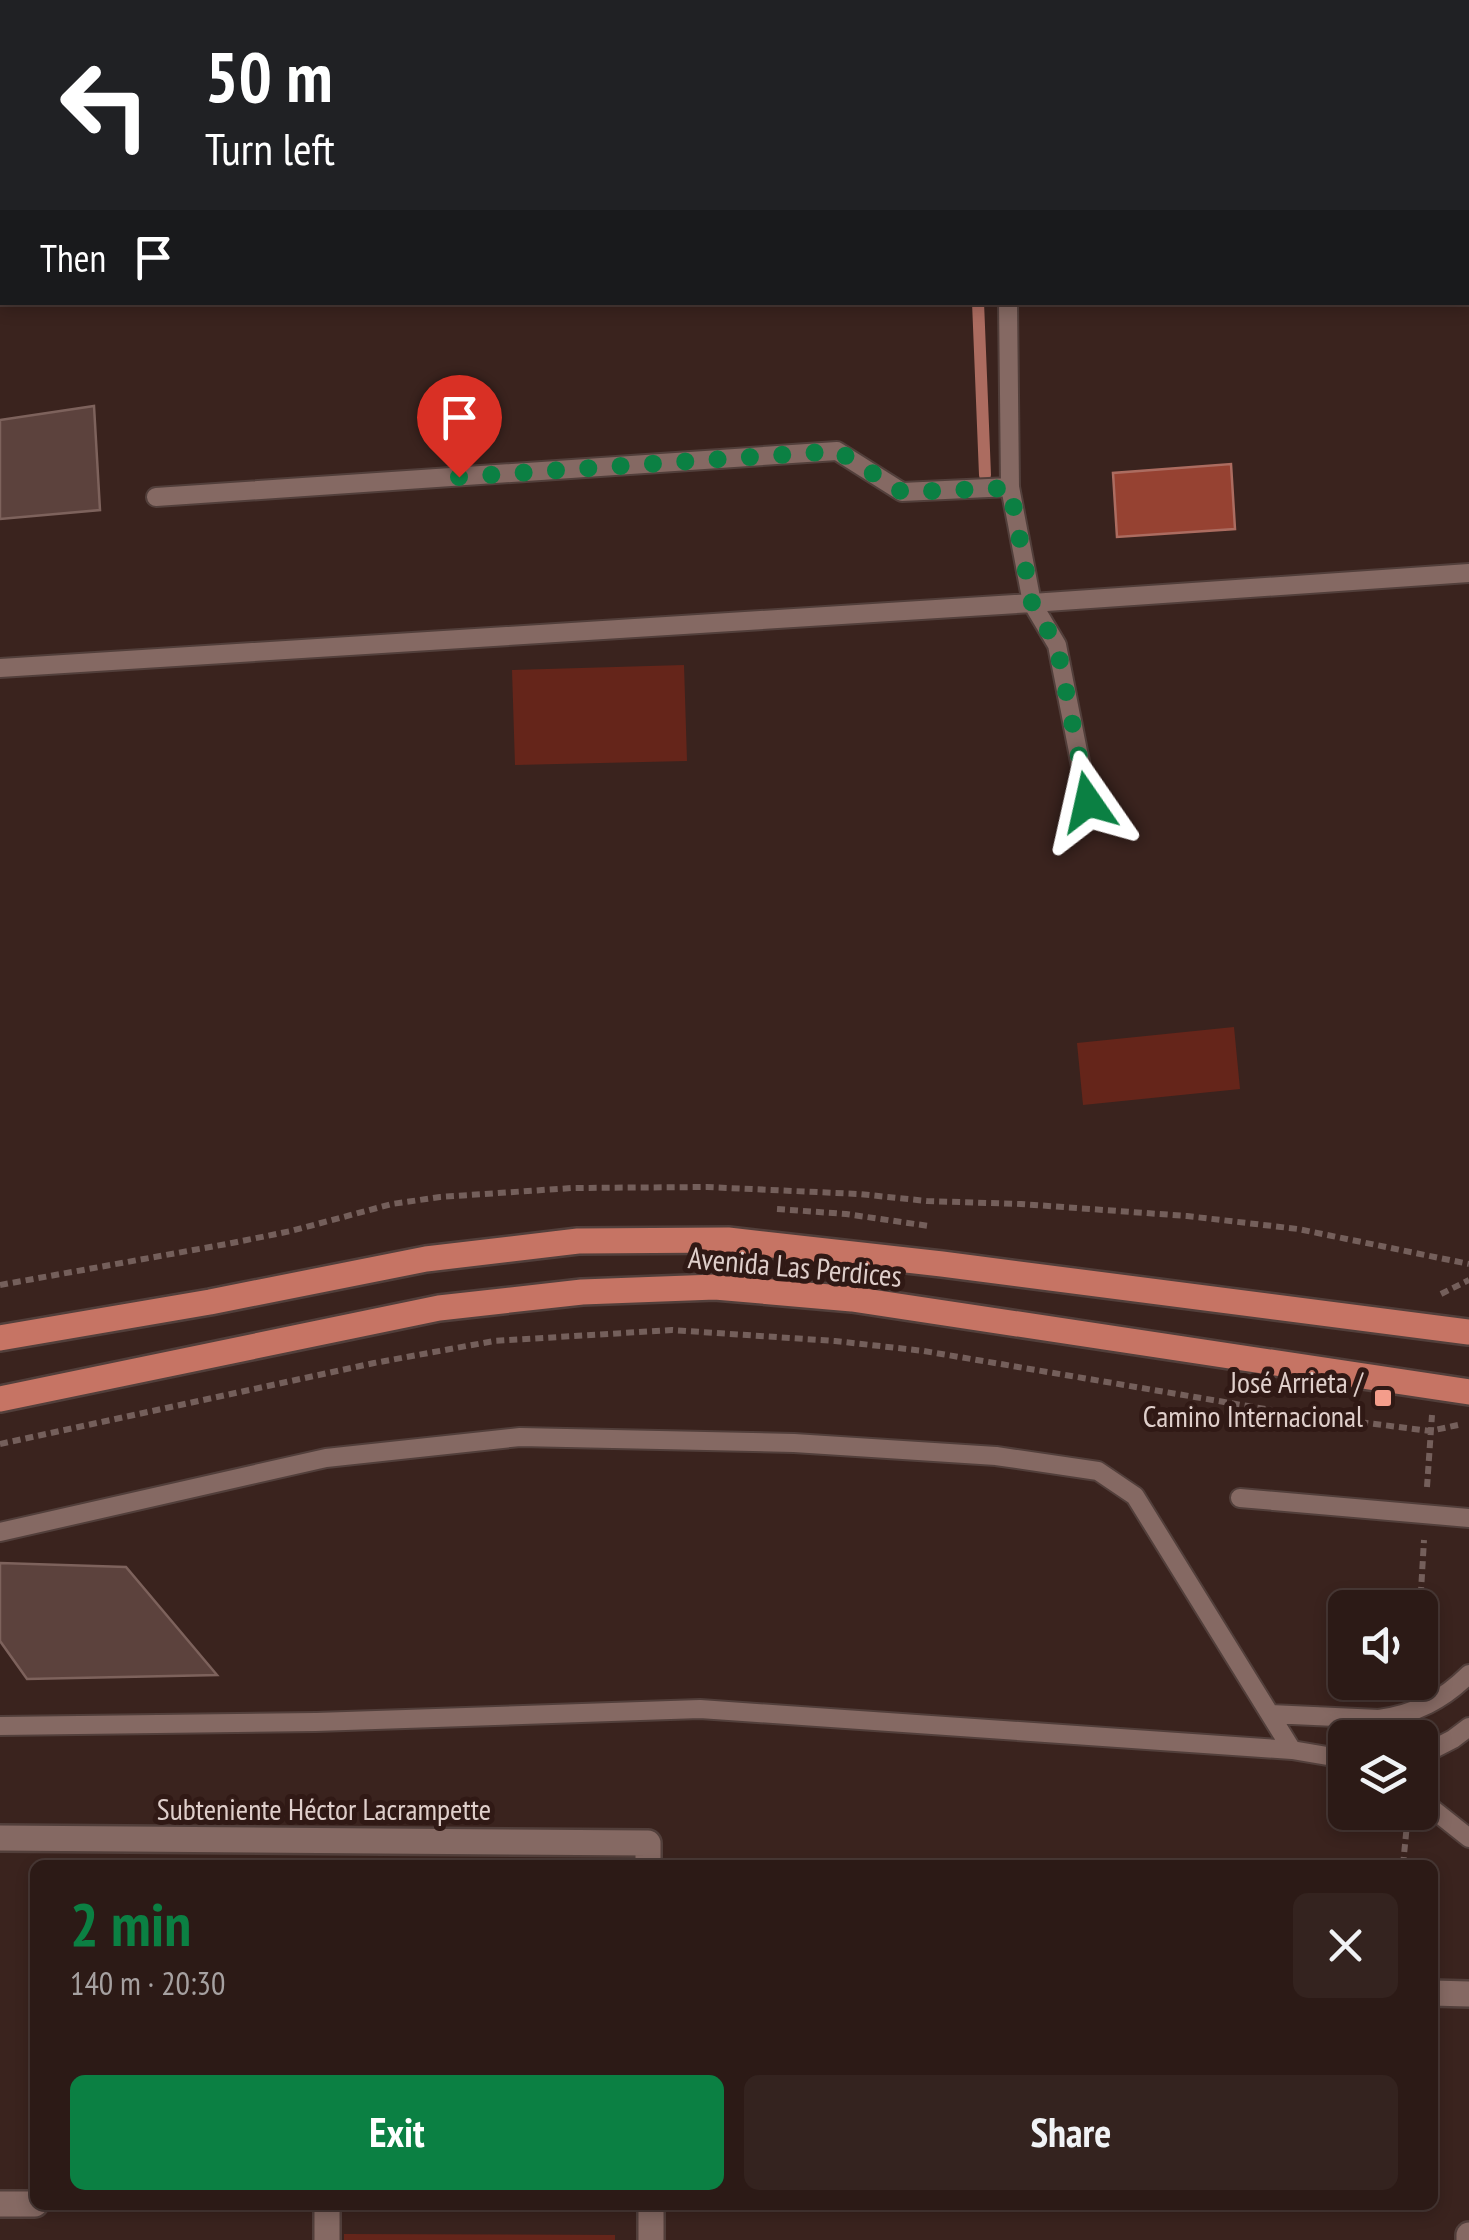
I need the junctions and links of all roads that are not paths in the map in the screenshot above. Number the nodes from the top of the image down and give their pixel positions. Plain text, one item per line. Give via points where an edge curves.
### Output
1 (1008, 305) edge
2 (1010, 488) junction
3 (156, 497) dead end
4 (1469, 572) edge
5 (1032, 603) junction
6 (0, 668) edge
7 (1088, 802) dead end
8 (1469, 1332) edge
9 (0, 1338) edge
10 (1469, 1392) edge
11 (0, 1398) edge
12 (1240, 1498) dead end
13 (1469, 1518) edge
14 (0, 1532) edge
15 (1469, 1674) edge
16 (1270, 1714) junction
17 (0, 1726) edge
18 (1469, 1727) edge
19 (1438, 1747) edge
20 (1292, 1750) junction
21 (1328, 1756) edge
22 (1438, 1813) edge
23 (0, 1838) edge
24 (1469, 1838) edge
25 (648, 1854) edge
26 (1438, 1992) edge
27 (1469, 1994) edge
28 (0, 2204) edge
29 (30, 2204) edge
30 (327, 2210) edge
31 (651, 2210) edge
32 (327, 2240) edge
33 (651, 2240) edge

1 - 2 lane
2 - 3 lane via 902,492 838,451
2 - 5 lane
4 - 5 lane
5 - 6 lane
5 - 7 lane via 1057,646
8 - 9 main road, Avenida Las Perdices via 709,1240 578,1241 426,1259
10 - 11 main road, Avenida Las Perdices via 852,1299 715,1287 582,1292 439,1308
12 - 13 lane
14 - 16 lane via 326,1458 520,1437 794,1442 996,1456 1098,1471 1135,1496
15 - 16 lane via 1436,1702 1396,1716
16 - 20 lane
17 - 20 lane via 700,1709
18 - 19 lane
20 - 21 lane
22 - 24 lane
23 - 25 street, Subteniente Héctor Lacrampette
26 - 27 street
28 - 29 street
30 - 32 street
31 - 33 street

